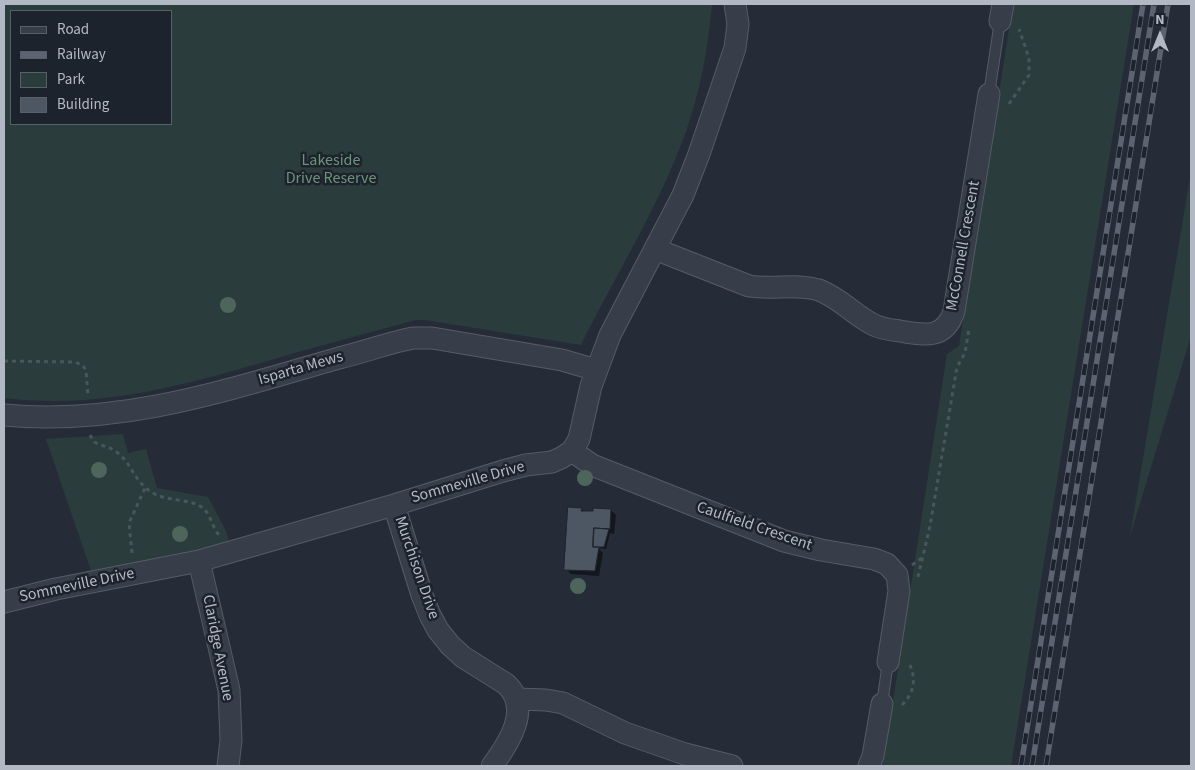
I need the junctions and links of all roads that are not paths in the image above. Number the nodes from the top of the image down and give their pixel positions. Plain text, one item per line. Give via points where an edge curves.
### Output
1 (730, 4) edge
2 (735, 4) edge
3 (1001, 12) edge
4 (729, 46) junction
5 (989, 94) joint
6 (655, 249) junction
7 (596, 370) junction
8 (4, 416) edge
9 (572, 451) junction
10 (394, 505) junction
11 (199, 561) junction
12 (4, 602) edge
13 (896, 659) joint
14 (517, 699) junction
15 (890, 706) joint
16 (228, 766) edge
17 (492, 766) edge
18 (732, 766) edge
19 (869, 766) edge

1 - 4 street via 725,20
2 - 4 street via 738,24
3 - 5 lane, McConnell Crescent
4 - 6 street via 714,110 699,154 683,195
5 - 6 street, McConnell Crescent via 954,311 944,329 934,334 922,335 876,326 833,296 817,290 749,286
6 - 7 street via 618,319
7 - 8 street, Isparta Mews via 562,360 432,338 413,338 157,407 89,417
7 - 9 street via 579,439
9 - 10 street, Sommeville Drive via 552,462 503,471
9 - 13 street, Caulfield Crescent via 592,465 784,541 887,564 897,575 900,591
10 - 11 street, Sommeville Drive
10 - 14 street, Murchison Drive via 422,595 438,630 463,657 512,689
11 - 12 street, Sommeville Drive
11 - 16 street, Claridge Avenue via 228,690 231,740
13 - 15 lane, Caulfield Crescent
14 - 17 street via 515,724 507,744
14 - 18 street via 563,704 626,733 685,754
15 - 19 street, Caulfield Crescent

